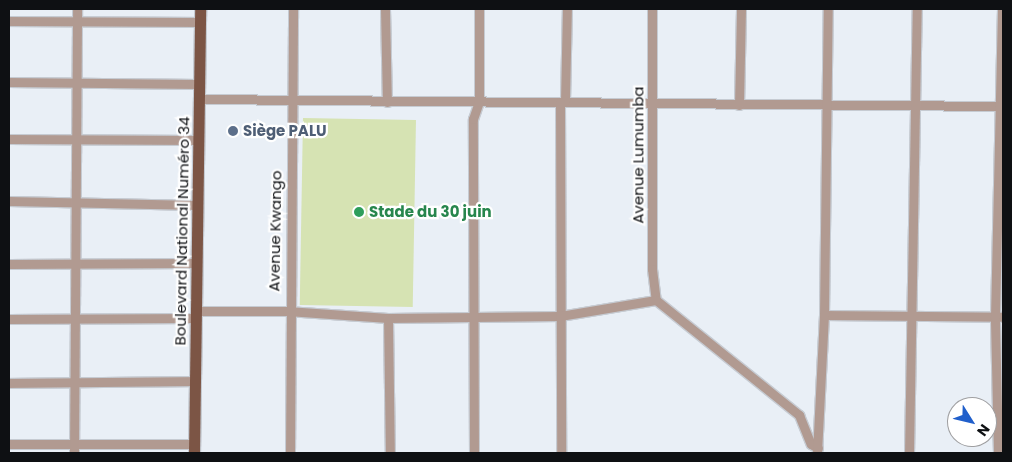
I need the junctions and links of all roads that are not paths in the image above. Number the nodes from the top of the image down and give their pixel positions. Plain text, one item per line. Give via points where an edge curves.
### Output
1 (77, 9) edge
2 (200, 9) edge
3 (293, 9) edge
4 (385, 9) edge
5 (479, 9) edge
6 (567, 9) edge
7 (652, 9) edge
8 (741, 9) edge
9 (828, 9) edge
10 (917, 9) edge
11 (1002, 9) edge
12 (9, 20) edge
13 (77, 21) junction
14 (200, 22) junction
15 (9, 82) edge
16 (75, 82) junction
17 (198, 84) junction
18 (198, 99) junction
19 (651, 100) junction
20 (292, 101) junction
21 (387, 102) junction
22 (479, 102) junction
23 (562, 102) junction
24 (913, 104) junction
25 (739, 105) junction
26 (824, 106) junction
27 (1002, 106) edge
28 (9, 139) edge
29 (75, 140) junction
30 (199, 140) junction
31 (74, 200) junction
32 (9, 201) edge
33 (198, 205) junction
34 (197, 263) junction
35 (9, 264) edge
36 (73, 264) junction
37 (656, 300) junction
38 (287, 311) junction
39 (196, 315) junction
40 (476, 316) junction
41 (560, 316) junction
42 (824, 316) junction
43 (999, 317) edge
44 (388, 318) junction
45 (909, 318) junction
46 (9, 319) edge
47 (73, 319) junction
48 (196, 380) junction
49 (74, 382) junction
50 (9, 383) edge
51 (74, 443) junction
52 (9, 444) edge
53 (194, 449) edge
54 (818, 451) edge
55 (74, 453) edge
56 (290, 453) edge
57 (390, 453) edge
58 (474, 453) edge
59 (561, 453) edge
60 (909, 453) edge
61 (998, 453) edge

1 - 13 street
2 - 14 main road, Boulevard National Numéro 34
3 - 20 street, Avenue Kwango
4 - 21 street
5 - 22 street
6 - 23 street
7 - 19 street, Avenue Lumumba
8 - 25 street
9 - 26 street
10 - 24 street
11 - 27 street
12 - 13 street
13 - 14 street
13 - 16 street
14 - 17 main road, Boulevard National Numéro 34
15 - 16 street
16 - 17 street
16 - 29 street
17 - 18 main road, Boulevard National Numéro 34
18 - 20 street
18 - 30 main road, Boulevard National Numéro 34
19 - 23 street
19 - 25 street
19 - 37 street, Avenue Lumumba
20 - 21 street
20 - 38 street, Avenue Kwango
21 - 22 street
22 - 23 street
22 - 40 street via 473,119
23 - 41 street
24 - 26 street
24 - 27 street
24 - 45 street
25 - 26 street
26 - 42 street
27 - 43 street
28 - 29 street
29 - 30 street
29 - 31 street
30 - 33 main road, Boulevard National Numéro 34
31 - 32 street
31 - 33 street
31 - 36 street
33 - 34 main road, Boulevard National Numéro 34
34 - 36 street
34 - 39 main road, Boulevard National Numéro 34
35 - 36 street
36 - 47 street
37 - 41 street
37 - 54 street via 799,415 811,444
38 - 39 street
38 - 44 street
38 - 56 street, Avenue Kwango
39 - 47 street
39 - 48 main road, Boulevard National Numéro 34
40 - 41 street
40 - 44 street
40 - 58 street
41 - 59 street
42 - 45 street
42 - 54 street
43 - 45 street
43 - 61 street
44 - 57 street
45 - 60 street
46 - 47 street
47 - 49 street
48 - 49 street
48 - 53 main road, Boulevard National Numéro 34
49 - 50 street
49 - 51 street
51 - 52 street
51 - 53 street
51 - 55 street

